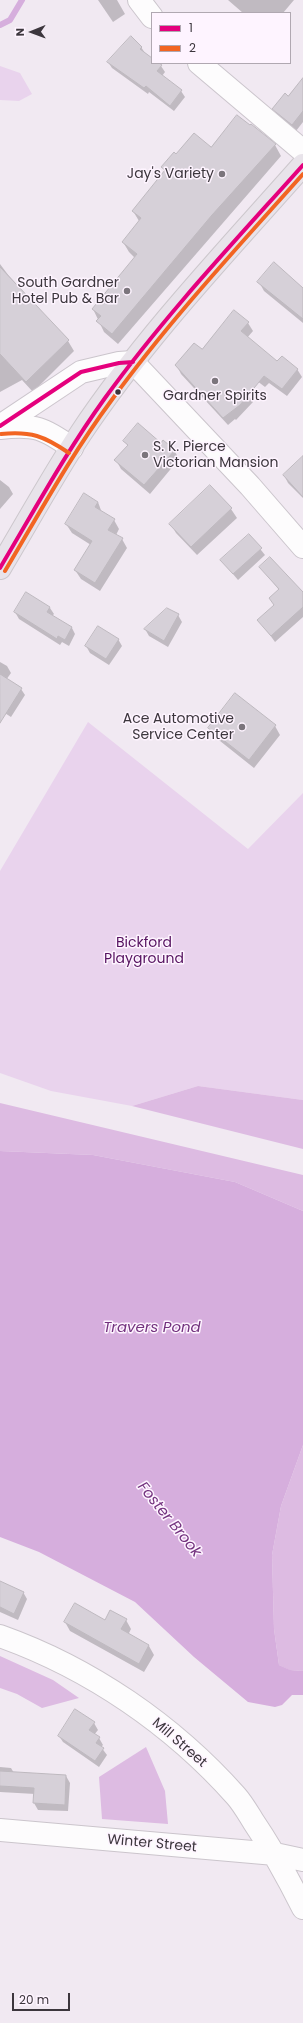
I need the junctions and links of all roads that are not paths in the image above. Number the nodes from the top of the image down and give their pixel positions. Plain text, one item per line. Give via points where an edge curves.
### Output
1 (139, 0) edge
2 (151, 16) edge
3 (200, 64) edge
4 (303, 151) edge
5 (303, 165) edge
6 (133, 362) junction
7 (0, 427) edge
8 (72, 448) junction
9 (303, 547) edge
10 (0, 568) edge
11 (0, 1636) edge
12 (0, 1830) edge
13 (275, 1854) junction
14 (303, 1860) edge
15 (303, 1908) edge

1 - 2 street
3 - 4 street
5 - 6 main road
6 - 7 street via 81,372
6 - 8 main road
6 - 9 street via 250,486
7 - 8 street via 31,426 53,435
8 - 10 main road
11 - 13 street, Mill Street via 83,1673 137,1708 185,1744 237,1797
12 - 13 street, Winter Street
13 - 14 street, Winter Street
13 - 15 street, Mill Street

